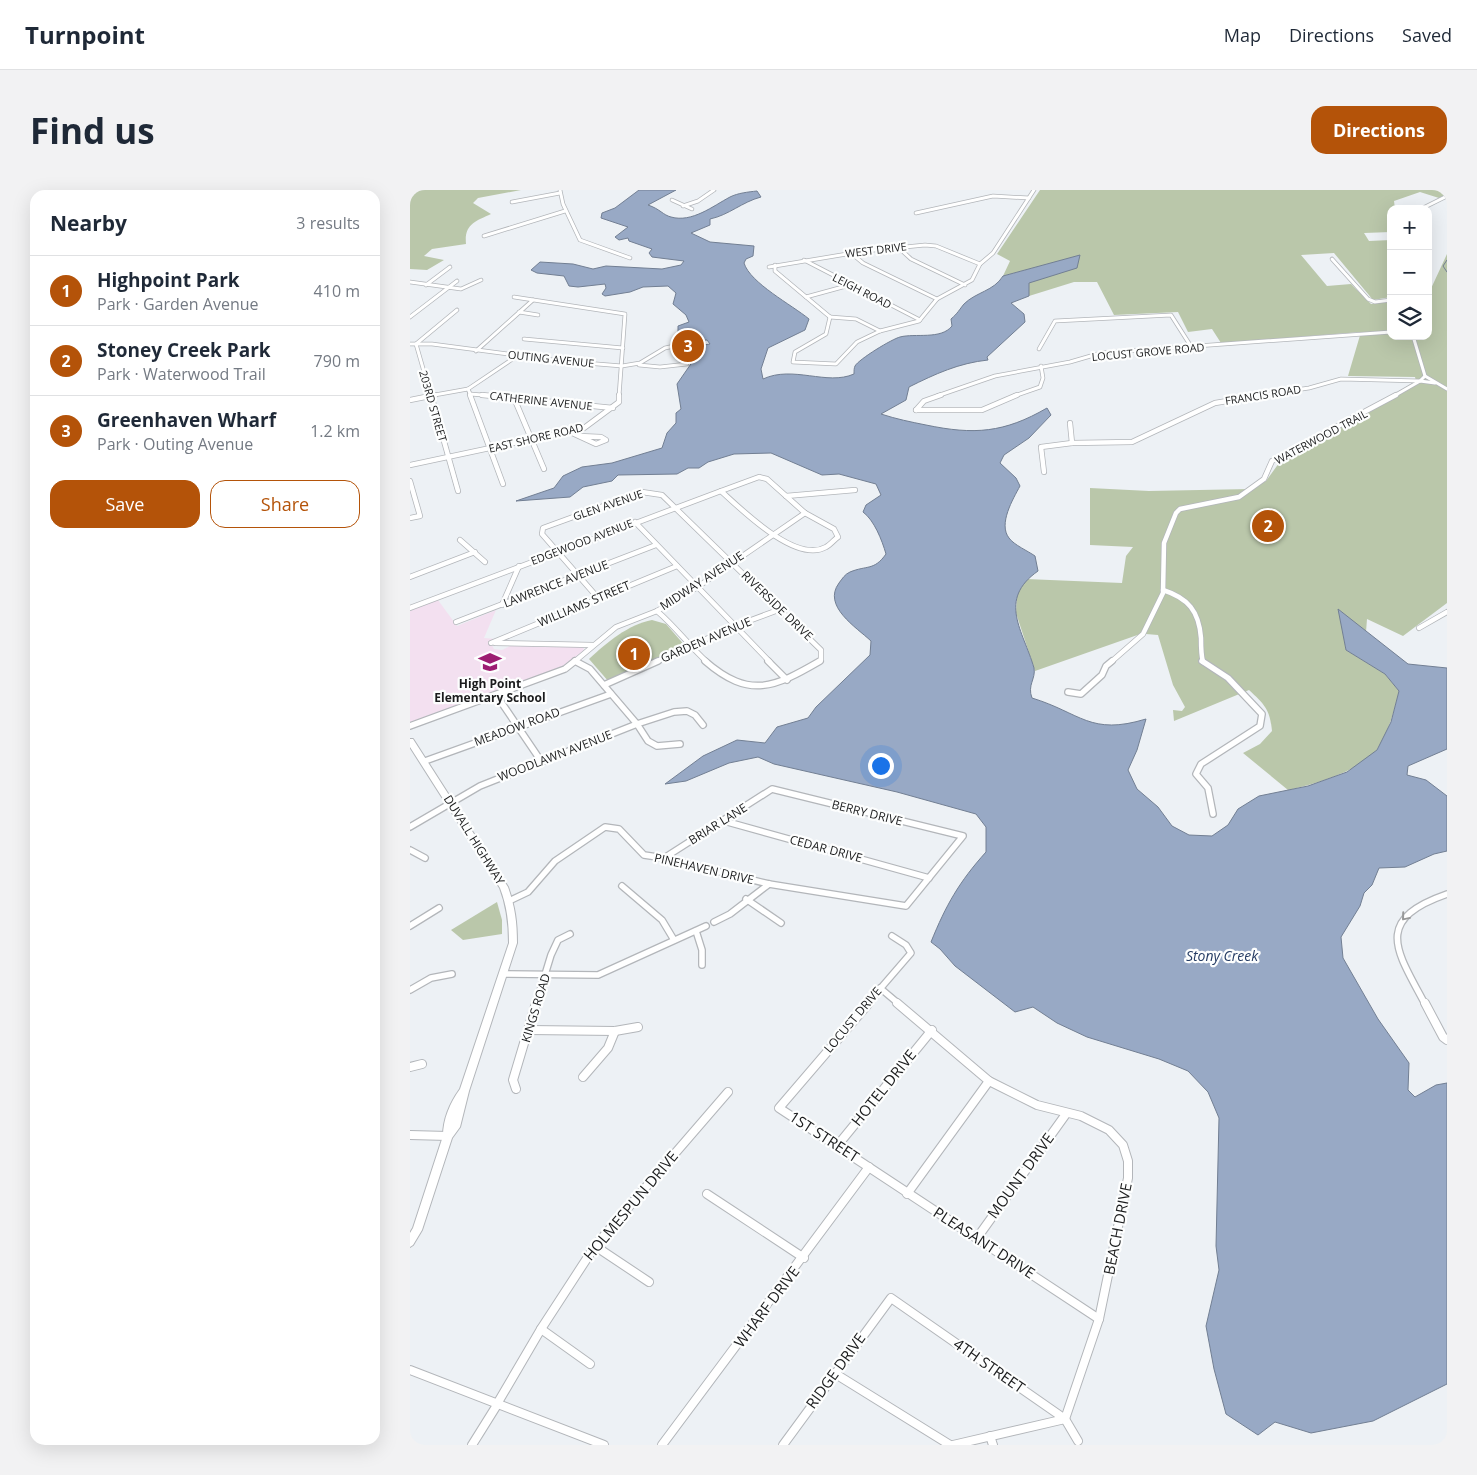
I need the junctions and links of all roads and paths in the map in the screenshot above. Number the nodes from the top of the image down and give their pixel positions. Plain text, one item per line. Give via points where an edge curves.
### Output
1 (714, 190) edge
2 (1034, 190) edge
3 (560, 192) edge
4 (1447, 196) edge
5 (1029, 198) junction
6 (672, 200) dead end
7 (512, 202) dead end
8 (1429, 205) edge
9 (683, 206) junction
10 (692, 209) dead end
11 (565, 211) junction
12 (916, 213) dead end
13 (484, 236) dead end
14 (898, 247) junction
15 (851, 253) junction
16 (630, 258) dead end
17 (1332, 259) dead end
18 (804, 260) junction
19 (980, 264) junction
20 (775, 265) junction
21 (769, 267) dead end
22 (450, 268) dead end
23 (481, 280) dead end
24 (457, 281) dead end
25 (410, 282) edge
26 (426, 285) junction
27 (850, 285) junction
28 (966, 285) junction
29 (447, 288) junction
30 (514, 297) dead end
31 (806, 298) junction
32 (937, 299) junction
33 (533, 300) junction
34 (1387, 300) edge
35 (457, 310) dead end
36 (519, 312) junction
37 (538, 315) dead end
38 (410, 317) edge
39 (830, 318) junction
40 (920, 320) junction
41 (880, 331) junction
42 (1387, 332) edge
43 (524, 339) dead end
44 (1414, 340) edge
45 (688, 343) dead end
46 (410, 344) edge
47 (416, 344) junction
48 (623, 348) junction
49 (1192, 348) junction
50 (1039, 349) dead end
51 (476, 351) junction
52 (518, 356) junction
53 (634, 364) junction
54 (687, 364) dead end
55 (622, 366) junction
56 (1042, 366) junction
57 (1425, 376) junction
58 (1420, 381) junction
59 (1435, 383) junction
60 (468, 388) junction
61 (1447, 389) edge
62 (470, 394) junction
63 (430, 396) junction
64 (514, 398) junction
65 (410, 400) edge
66 (612, 408) junction
67 (1070, 423) dead end
68 (570, 432) junction
69 (578, 436) junction
70 (533, 439) junction
71 (1072, 443) junction
72 (492, 448) junction
73 (448, 457) junction
74 (410, 465) edge
75 (544, 469) dead end
76 (1044, 472) dead end
77 (410, 481) edge
78 (503, 484) dead end
79 (720, 490) junction
80 (855, 490) dead end
81 (458, 491) dead end
82 (786, 496) junction
83 (674, 507) junction
84 (805, 514) junction
85 (410, 518) edge
86 (635, 522) junction
87 (773, 535) junction
88 (460, 540) dead end
89 (656, 544) junction
90 (475, 552) junction
91 (557, 552) junction
92 (484, 562) dead end
93 (731, 562) junction
94 (519, 566) junction
95 (677, 566) junction
96 (579, 576) junction
97 (410, 577) edge
98 (698, 587) junction
99 (1163, 590) junction
100 (598, 598) junction
101 (502, 605) junction
102 (410, 608) edge
103 (781, 609) junction
104 (657, 611) junction
105 (1447, 612) edge
106 (456, 622) dead end
107 (736, 626) junction
108 (1419, 628) dead end
109 (593, 645) junction
110 (690, 647) junction
111 (574, 662) junction
112 (787, 680) junction
113 (604, 685) junction
114 (1068, 692) dead end
115 (611, 694) junction
116 (497, 696) junction
117 (638, 724) junction
118 (703, 725) dead end
119 (410, 726) edge
120 (517, 726) junction
121 (410, 741) edge
122 (680, 744) dead end
123 (425, 761) junction
124 (541, 761) junction
125 (772, 789) joint
126 (450, 803) junction
127 (1213, 814) dead end
128 (724, 821) junction
129 (410, 826) edge
130 (410, 850) edge
131 (425, 858) dead end
132 (664, 858) junction
133 (929, 878) junction
134 (769, 884) junction
135 (622, 886) dead end
136 (1447, 894) edge
137 (746, 899) junction
138 (509, 901) junction
139 (439, 908) dead end
140 (714, 922) dead end
141 (781, 923) dead end
142 (410, 926) edge
143 (706, 926) dead end
144 (696, 931) junction
145 (570, 934) dead end
146 (892, 936) dead end
147 (674, 940) junction
148 (702, 965) dead end
149 (452, 974) dead end
150 (504, 974) junction
151 (546, 976) junction
152 (880, 988) junction
153 (410, 990) edge
154 (638, 1026) dead end
155 (529, 1030) junction
156 (932, 1030) junction
157 (615, 1031) junction
158 (1447, 1040) edge
159 (422, 1064) dead end
160 (410, 1067) edge
161 (583, 1077) dead end
162 (990, 1081) junction
163 (516, 1089) dead end
164 (728, 1092) dead end
165 (779, 1108) joint
166 (1066, 1114) junction
167 (410, 1135) edge
168 (448, 1136) junction
169 (837, 1146) junction
170 (869, 1167) junction
171 (707, 1194) dead end
172 (907, 1194) junction
173 (413, 1229) edge
174 (977, 1238) junction
175 (410, 1242) edge
176 (595, 1246) junction
177 (804, 1258) junction
178 (649, 1282) dead end
179 (891, 1298) joint
180 (1099, 1319) junction
181 (541, 1329) junction
182 (590, 1364) dead end
183 (410, 1370) edge
184 (834, 1372) junction
185 (497, 1404) junction
186 (1066, 1419) junction
187 (991, 1441) edge
188 (1078, 1441) dead end
189 (472, 1445) edge
190 (604, 1445) edge
191 (662, 1445) edge
192 (783, 1445) edge
193 (952, 1445) edge

1 - 9 street via 698,202
2 - 5 street
3 - 7 street
3 - 11 street
4 - 8 street
5 - 12 street via 993,196
5 - 19 street via 993,253
6 - 9 street
9 - 10 street
11 - 13 street
11 - 16 street via 576,224 580,240
14 - 15 street, WEST DRIVE
14 - 19 street, WEST DRIVE via 934,245
14 - 28 street via 911,259
15 - 18 street, WEST DRIVE
15 - 32 street via 863,263
17 - 34 street via 1368,299
18 - 20 street, WEST DRIVE
18 - 27 street, LEIGH ROAD
19 - 28 street
20 - 21 street, WEST DRIVE
20 - 31 street via 774,270 779,276
22 - 26 street
23 - 29 street via 461,289
24 - 29 street
25 - 26 street
26 - 29 street
27 - 31 street
27 - 40 street, LEIGH ROAD
28 - 32 street
29 - 38 street
30 - 33 street
31 - 39 street
32 - 40 street
33 - 36 street
33 - 48 street via 624,313
35 - 47 street
36 - 37 street
36 - 51 street
39 - 41 street via 856,319
39 - 41 street via 826,334 795,352 793,362 836,364 857,342
40 - 41 street
42 - 49 street, LOCUST GROVE ROAD
43 - 48 street
44 - 57 street
45 - 53 street, OUTING AVENUE via 665,348 644,362
46 - 47 street, OUTING AVENUE
47 - 51 street, OUTING AVENUE
47 - 63 street, 203RD STREET
48 - 55 street
49 - 50 street via 1171,315 1054,321
49 - 56 street, LOCUST GROVE ROAD via 1101,353
51 - 52 street, OUTING AVENUE
52 - 55 street, OUTING AVENUE
52 - 60 street
53 - 54 street via 660,367
53 - 55 street, OUTING AVENUE
55 - 66 street via 620,398
56 - 56 street, LOCUST GROVE ROAD via 1040,387 982,410 916,410 924,401 981,380
57 - 58 street
57 - 59 street
58 - 59 street
58 - 71 street, FRANCIS ROAD via 1346,378 1309,388 1215,402 1132,442
58 - 99 street, WATERWOOD TRAIL via 1272,461 1264,479 1240,497 1180,509 1164,543
59 - 61 street
60 - 62 street
60 - 63 street
62 - 64 street, CATHERINE AVENUE
62 - 72 street
63 - 65 street
63 - 73 street, 203RD STREET
64 - 66 street, CATHERINE AVENUE
64 - 70 street
66 - 68 street, EAST SHORE ROAD via 594,422
67 - 71 street
68 - 69 street
68 - 70 street, EAST SHORE ROAD
69 - 69 street via 601,437 606,440 596,444
70 - 72 street, EAST SHORE ROAD
70 - 75 street
71 - 76 street, FRANCIS ROAD via 1041,447
72 - 73 street, EAST SHORE ROAD
72 - 78 street
73 - 74 street, EAST SHORE ROAD
73 - 81 street, 203RD STREET
77 - 85 street via 420,516
79 - 82 street, EDGEWOOD AVENUE via 763,477
79 - 83 street, EDGEWOOD AVENUE
79 - 87 street
80 - 82 street
82 - 84 street
83 - 86 street, EDGEWOOD AVENUE
83 - 91 street, GLEN AVENUE via 662,495 642,492 543,528 542,534
83 - 93 street, RIVERSIDE DRIVE
84 - 87 street, MIDWAY AVENUE
84 - 87 street via 834,529 838,537 832,546 816,551 803,550
86 - 89 street
86 - 91 street, EDGEWOOD AVENUE
87 - 93 street, MIDWAY AVENUE
88 - 90 street
89 - 95 street
89 - 96 street, LAWRENCE AVENUE
90 - 92 street
90 - 97 street
91 - 94 street, EDGEWOOD AVENUE
91 - 96 street
93 - 98 street, MIDWAY AVENUE
93 - 103 street, RIVERSIDE DRIVE
94 - 101 street
94 - 102 street, EDGEWOOD AVENUE
95 - 98 street
95 - 100 street, WILLIAMS STREET
96 - 100 street
96 - 101 street, LAWRENCE AVENUE
98 - 104 street, MIDWAY AVENUE
98 - 107 street
99 - 114 street, WATERWOOD TRAIL via 1142,634 1080,694
99 - 127 street via 1186,600 1199,615 1205,664 1228,678 1262,714 1260,726 1201,764 1196,774 1208,788
100 - 109 street, WILLIAMS STREET via 492,644
101 - 106 street, LAWRENCE AVENUE
103 - 107 street, GARDEN AVENUE
103 - 112 street, RIVERSIDE DRIVE via 821,650 821,660
104 - 109 street, MIDWAY AVENUE via 616,627
104 - 110 street via 677,628
105 - 108 street
107 - 110 street, GARDEN AVENUE
107 - 112 street
109 - 111 street, MIDWAY AVENUE
110 - 112 street via 724,677 770,686
110 - 113 street, GARDEN AVENUE
111 - 113 street via 590,669
111 - 116 street, MIDWAY AVENUE via 552,675
113 - 115 street
115 - 117 street
115 - 120 street, MEADOW ROAD
116 - 119 street, MIDWAY AVENUE
116 - 120 street
117 - 118 street, WOODLAWN AVENUE via 687,711
117 - 122 street via 648,740 657,746
117 - 124 street, WOODLAWN AVENUE
120 - 123 street, MEADOW ROAD
120 - 124 street
121 - 123 street, DUVALL HIGHWAY
123 - 126 street, DUVALL HIGHWAY
124 - 126 street, WOODLAWN AVENUE via 480,786
125 - 128 street, BRIAR LANE
125 - 133 street, BERRY DRIVE via 963,836
126 - 129 street, WOODLAWN AVENUE
126 - 138 street, DUVALL HIGHWAY via 492,866
128 - 132 street, BRIAR LANE
128 - 133 street, CEDAR DRIVE
130 - 131 street
132 - 134 street, PINEHAVEN DRIVE
132 - 138 street, PINEHAVEN DRIVE via 644,855 619,829 605,827 555,862 528,892
133 - 134 street, PINEHAVEN DRIVE via 906,906
134 - 137 street
135 - 147 street via 662,920
136 -> 158 street via 1415,907 1395,932 1398,953
137 - 140 street via 730,914
137 - 141 street
138 - 150 street, DUVALL HIGHWAY via 513,943
139 - 142 street
143 - 144 street
144 - 147 street
144 - 148 street via 702,950
145 - 151 street, KINGS ROAD via 558,940
146 - 152 street, LOCUST DRIVE via 906,944 911,953
147 - 151 street via 598,974
149 - 153 street via 431,978
150 - 151 street
150 - 168 street, DUVALL HIGHWAY via 455,1127
151 - 155 street, KINGS ROAD
152 - 156 street, BEACH DRIVE
152 - 165 street, LOCUST DRIVE
154 - 157 street
155 - 157 street
155 - 163 street, KINGS ROAD via 513,1080
156 - 162 street, BEACH DRIVE
156 - 169 street, HOTEL DRIVE
157 - 161 street via 608,1048
159 - 160 street
162 - 166 street, BEACH DRIVE via 1037,1105
162 - 172 street
164 - 176 street, HOLMESPUN DRIVE
165 - 169 street, 1ST STREET
166 - 174 street, MOUNT DRIVE
166 - 180 street, BEACH DRIVE via 1081,1116 1109,1130 1123,1146 1128,1161 1128,1178
167 - 168 street
168 - 173 street, DUVALL HIGHWAY
169 - 170 street, 1ST STREET
170 - 172 street, PLEASANT DRIVE
170 - 177 street, WHARF DRIVE
171 - 177 street
172 - 174 street, PLEASANT DRIVE
173 - 175 street, DUVALL HIGHWAY
174 - 180 street, PLEASANT DRIVE
176 - 178 street
176 - 181 street, HOLMESPUN DRIVE
177 - 191 street, WHARF DRIVE via 775,1292
179 - 184 street, RIDGE DRIVE
179 - 186 street, 4TH STREET
180 - 186 street, BEACH DRIVE
181 - 182 street
181 - 185 street, HOLMESPUN DRIVE
183 - 185 street
184 - 192 street, RIDGE DRIVE
184 - 193 street
185 - 189 street, HOLMESPUN DRIVE
185 - 190 street
186 - 187 street via 1004,1433
186 - 188 street, 4TH STREET
187 - 193 street

